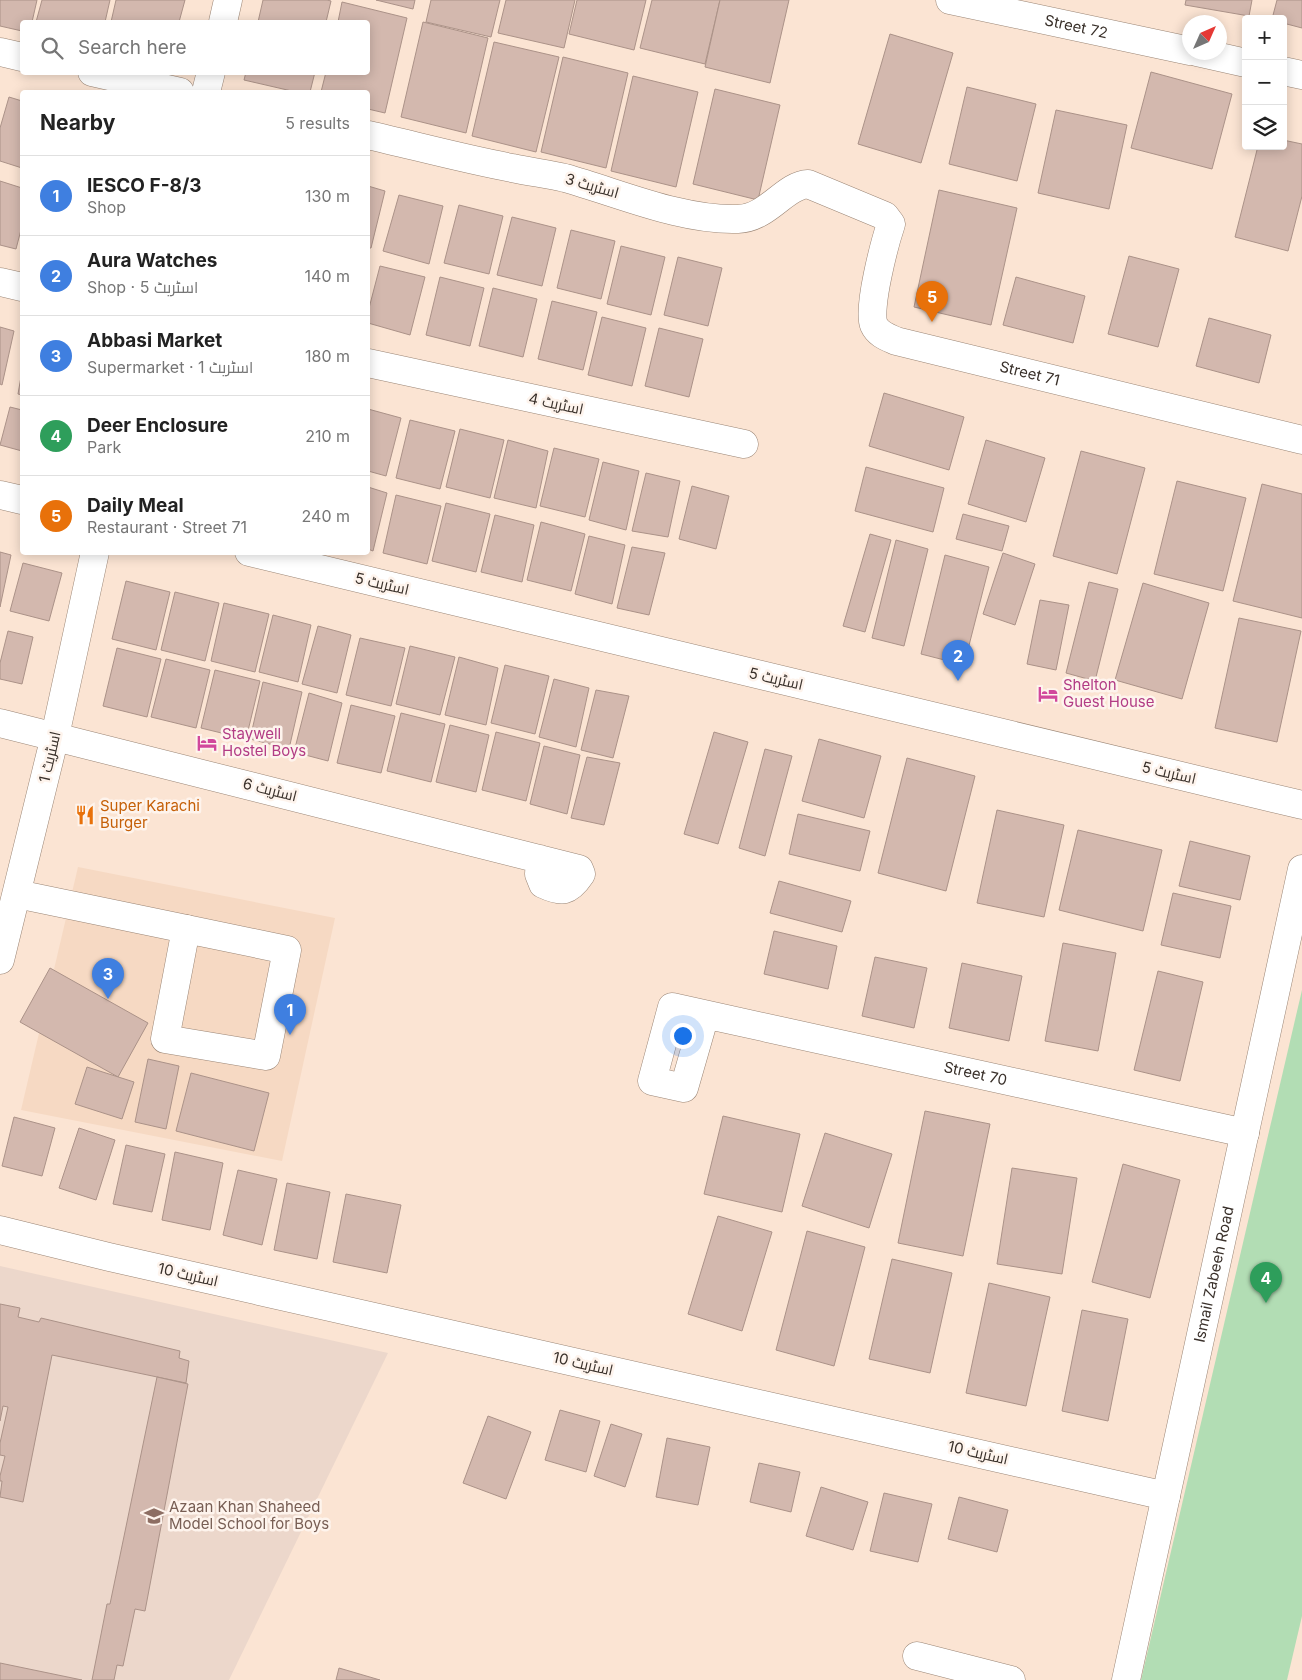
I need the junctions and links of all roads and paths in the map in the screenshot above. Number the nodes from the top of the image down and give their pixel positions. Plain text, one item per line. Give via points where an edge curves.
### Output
1 (228, 0) edge
2 (956, 1) edge
3 (223, 20) edge
4 (1182, 49) edge
5 (0, 52) edge
6 (20, 57) edge
7 (1227, 59) edge
8 (1242, 62) edge
9 (1287, 72) edge
10 (105, 75) edge
11 (210, 75) edge
12 (1302, 75) edge
13 (171, 90) edge
14 (206, 90) edge
15 (370, 135) edge
16 (885, 216) joint
17 (0, 282) edge
18 (20, 287) edge
19 (370, 363) edge
20 (1302, 440) edge
21 (744, 444) dead end
22 (0, 495) edge
23 (20, 500) edge
24 (94, 555) edge
25 (261, 555) edge
26 (0, 723) edge
27 (55, 736) junction
28 (1302, 805) edge
29 (540, 859) dead end
30 (1302, 869) edge
31 (17, 894) junction
32 (186, 929) junction
33 (1, 954) edge
34 (705, 1015) dead end
35 (1246, 1133) junction
36 (0, 1230) edge
37 (1166, 1496) junction
38 (917, 1656) dead end
39 (1011, 1680) edge
40 (1126, 1680) edge

1 - 3 street
2 - 4 street, Street 72
5 - 6 street
7 - 8 street
9 - 12 street
10 - 13 street
11 - 14 street
15 - 16 street, اسٹریٹ 3 via 563,178 689,215 720,219 753,216 794,188 808,184
16 - 20 street, Street 71 via 891,224 882,254 873,324 882,335
17 - 18 street
19 - 21 street, اسٹریٹ 4
22 - 23 street
24 - 27 street, اسٹریٹ 1
25 - 28 street, اسٹریٹ 5
26 - 27 street, اسٹریٹ 6
27 - 29 street, اسٹریٹ 6
27 - 31 street, اسٹریٹ 1
30 - 35 street, Ismail Zabeeh Road
31 - 32 street
31 - 33 street, اسٹریٹ 1
32 - 32 street via 287,950 266,1056 165,1039
34 - 35 street, Street 70
35 - 37 street, Ismail Zabeeh Road
36 - 37 street, اسٹریٹ 10
37 - 40 street, Ismail Zabeeh Road
38 - 39 street

